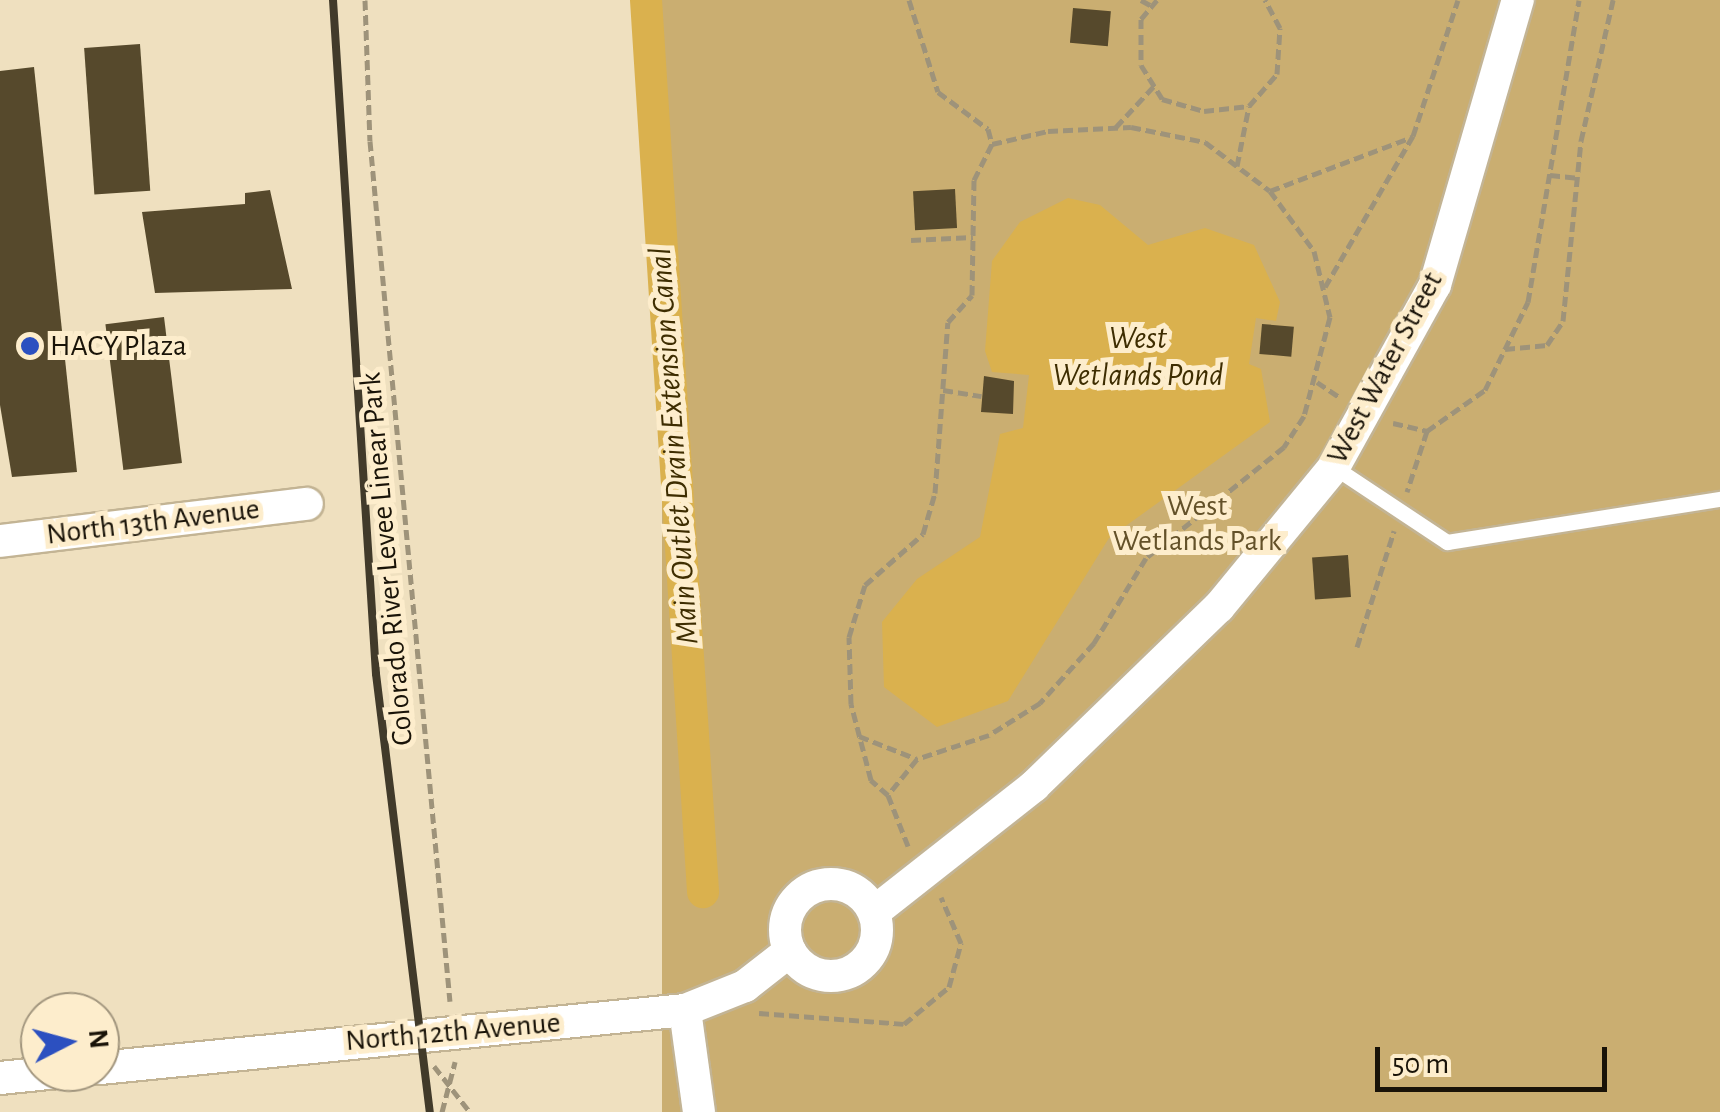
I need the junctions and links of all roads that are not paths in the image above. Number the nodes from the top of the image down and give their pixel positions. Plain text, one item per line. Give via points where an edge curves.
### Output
1 (1518, 0) edge
2 (1334, 467) junction
3 (1720, 498) edge
4 (307, 504) dead end
5 (0, 541) edge
6 (874, 912) junction
7 (790, 950) junction
8 (685, 1010) junction
9 (120, 1067) edge
10 (699, 1112) edge

1 - 2 street, West Water Street via 1434,285
2 - 3 lane via 1446,542
2 - 6 street, West Water Street via 1219,606 1034,786
4 - 5 street, North 13th Avenue
6 - 7 street via 876,943 843,976 812,972
6 - 7 street via 844,886 816,887 786,920
7 - 8 street, North 12th Avenue via 744,986
8 - 9 street, North 12th Avenue via 453,1044
8 - 10 street

